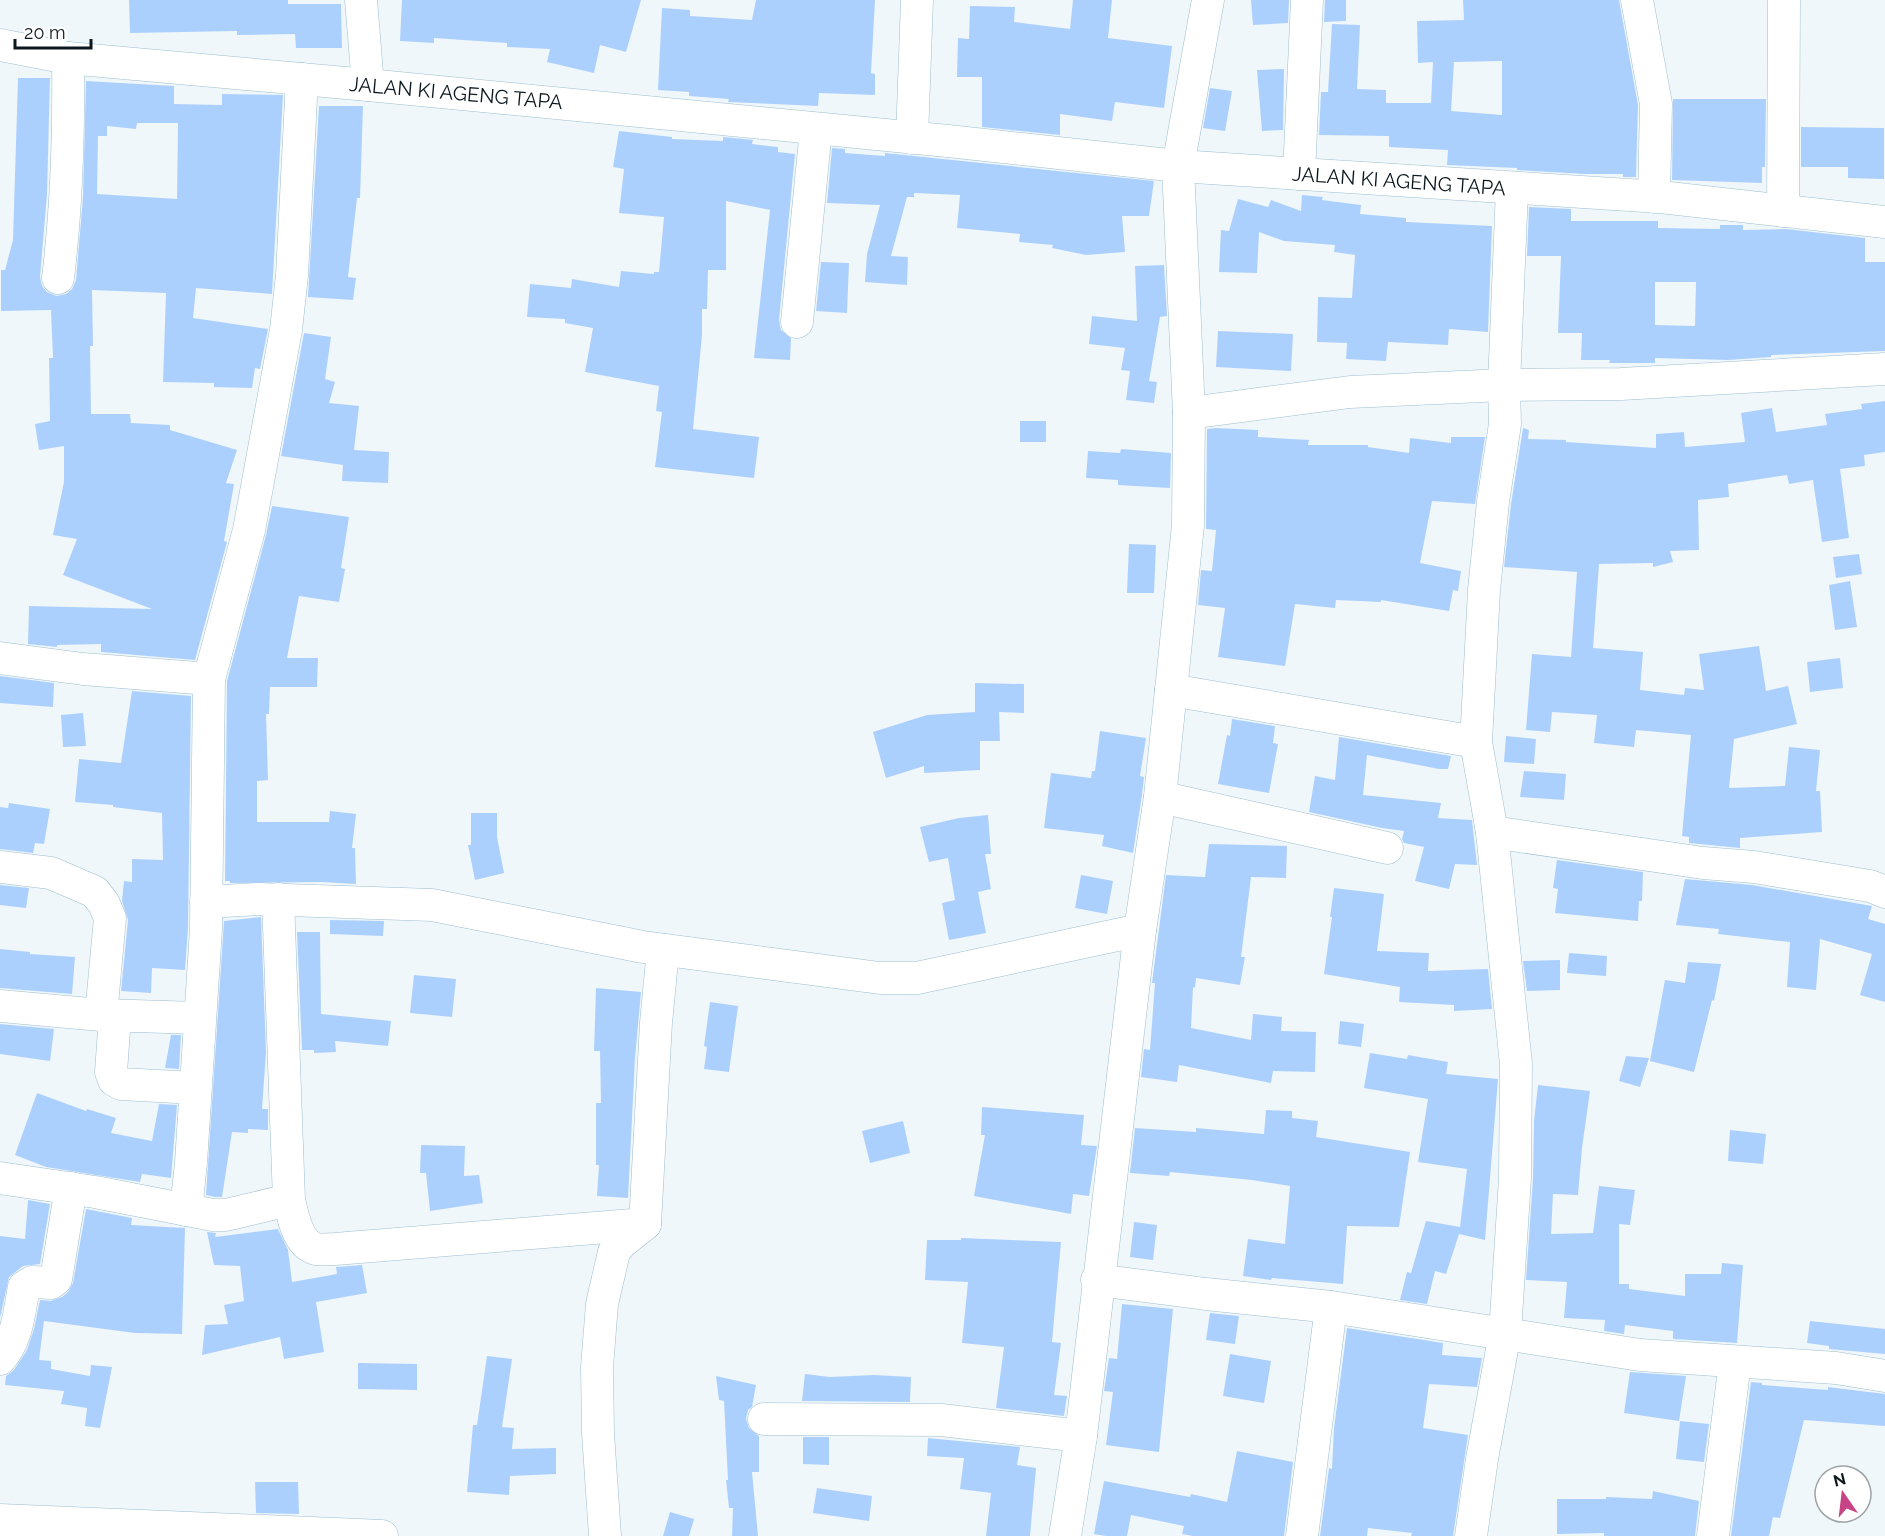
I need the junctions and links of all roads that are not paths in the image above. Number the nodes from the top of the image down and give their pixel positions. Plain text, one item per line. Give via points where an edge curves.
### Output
1 (361, 0) edge
2 (917, 0) edge
3 (1208, 0) edge
4 (1307, 0) edge
5 (1637, 0) edge
6 (1784, 0) edge
7 (0, 45) edge
8 (68, 58) junction
9 (302, 79) junction
10 (368, 84) junction
11 (816, 129) junction
12 (930, 139) junction
13 (1178, 166) junction
14 (1299, 174) junction
15 (1512, 189) junction
16 (1654, 197) junction
17 (1783, 211) junction
18 (1885, 222) edge
19 (58, 278) dead end
20 (797, 322) dead end
21 (1885, 369) edge
22 (1505, 404) junction
23 (1188, 423) junction
24 (0, 658) edge
25 (209, 679) junction
26 (1171, 690) junction
27 (1476, 742) junction
28 (1160, 797) junction
29 (1492, 832) junction
30 (1387, 848) dead end
31 (0, 867) edge
32 (1885, 892) edge
33 (278, 899) junction
34 (206, 902) junction
35 (1140, 930) junction
36 (663, 950) junction
37 (0, 1006) edge
38 (108, 1016) junction
39 (200, 1018) junction
40 (195, 1088) junction
41 (0, 1178) edge
42 (71, 1188) junction
43 (289, 1200) junction
44 (186, 1210) junction
45 (645, 1224) junction
46 (1098, 1280) junction
47 (1331, 1307) junction
48 (1505, 1333) junction
49 (0, 1359) edge
50 (1735, 1363) junction
51 (1885, 1376) edge
52 (764, 1419) dead end
53 (1081, 1436) junction
54 (0, 1520) edge
55 (382, 1536) edge
56 (605, 1536) edge
57 (1065, 1536) edge
58 (1302, 1536) edge
59 (1471, 1536) edge
60 (1713, 1536) edge

1 - 10 street
2 - 12 street
3 - 13 street
4 - 14 street
5 - 16 street via 1656,104
6 - 17 street
7 - 8 street, JALAN KI AGENG TAPA
8 - 9 street, JALAN KI AGENG TAPA
8 - 19 street via 68,147
9 - 10 street, JALAN KI AGENG TAPA
9 - 25 street via 286,330 249,530
10 - 11 street, JALAN KI AGENG TAPA
11 - 12 street, JALAN KI AGENG TAPA
11 - 20 street
12 - 13 street, JALAN KI AGENG TAPA
13 - 14 street, JALAN KI AGENG TAPA
13 - 23 street
14 - 15 street, JALAN KI AGENG TAPA
15 - 16 street, JALAN KI AGENG TAPA
15 - 22 street
16 - 17 street, JALAN KI AGENG TAPA
17 - 18 street, JALAN KI AGENG TAPA
21 - 22 street via 1621,384
22 - 23 street via 1350,392
22 - 27 street via 1484,590
23 - 26 street via 1188,525
24 - 25 street
25 - 34 street
26 - 27 street
26 - 28 street
27 - 29 street
28 - 30 street
28 - 35 street
29 - 32 street via 1754,867 1870,886
29 - 48 street via 1516,1064 1515,1178
31 - 38 street via 51,873 95,892 104,904 110,918
33 - 34 street
33 - 36 street via 432,905
33 - 43 street
34 - 39 street
35 - 36 street via 917,978 880,978
35 - 46 street
36 - 45 street
37 - 38 street
38 - 39 street
38 - 40 street via 114,1080 121,1084
39 - 40 street
40 - 44 street
41 - 42 street
42 - 44 street
42 - 49 street via 56,1279 24,1287 11,1344
43 - 44 street via 226,1215
43 - 45 street via 302,1238 315,1249
45 - 56 street via 615,1252 602,1304 597,1367
46 - 47 street
46 - 53 street
47 - 48 street
47 - 58 street
48 - 50 street via 1640,1355
48 - 59 street
50 - 51 street via 1836,1368
50 - 60 street
52 - 53 street via 941,1420
53 - 57 street
54 - 55 street

